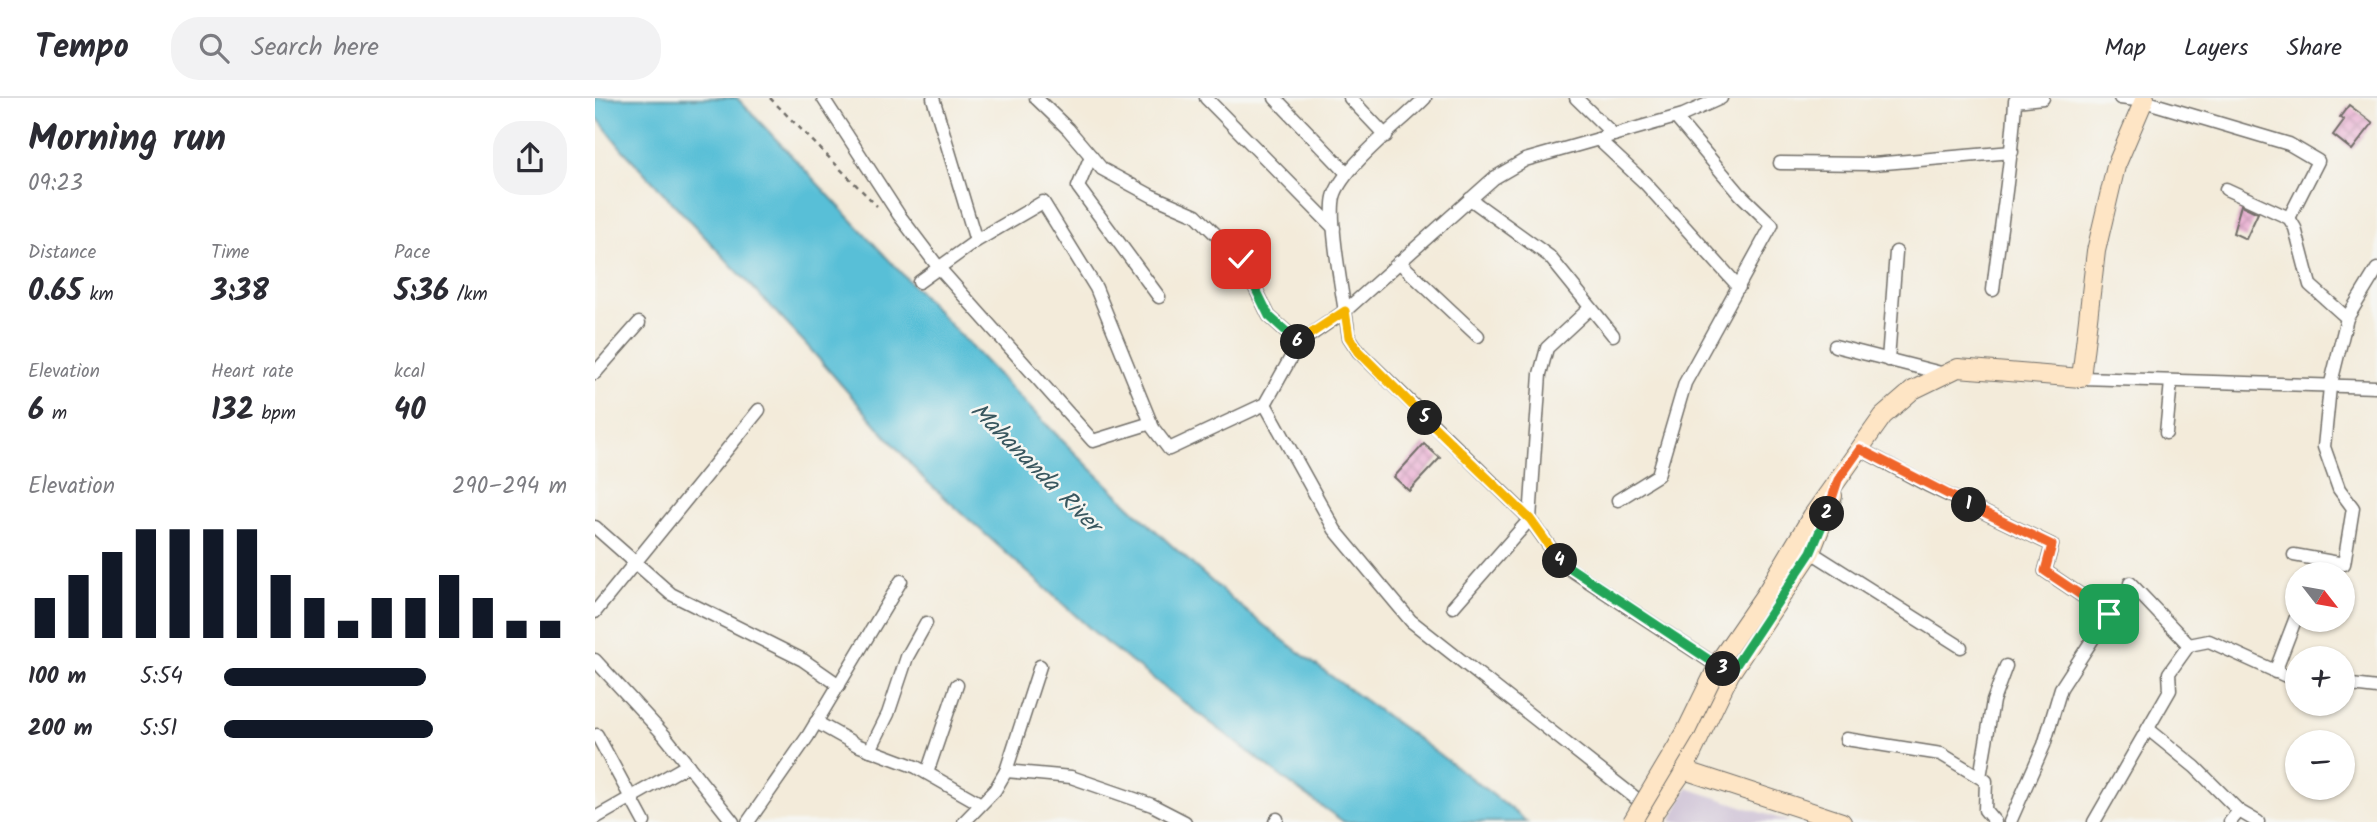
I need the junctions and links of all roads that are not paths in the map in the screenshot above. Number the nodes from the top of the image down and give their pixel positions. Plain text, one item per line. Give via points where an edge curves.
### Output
1 (933, 98) edge
2 (1036, 98) edge
3 (1206, 98) edge
4 (1275, 98) edge
5 (1350, 98) edge
6 (1425, 98) edge
7 (1576, 98) edge
8 (1721, 98) edge
9 (2037, 98) edge
10 (2120, 98) edge
11 (828, 100) edge
12 (2144, 100) edge
13 (1676, 117) junction
14 (1614, 135) junction
15 (1387, 136) junction
16 (1598, 139) junction
17 (2012, 152) junction
18 (1091, 156) junction
19 (1780, 163) dead end
20 (1347, 173) junction
21 (2226, 189) dead end
22 (1470, 199) junction
23 (2289, 218) junction
24 (1334, 228) junction
25 (976, 241) junction
26 (1896, 252) dead end
27 (1399, 262) junction
28 (939, 268) junction
29 (2377, 269) edge
30 (919, 282) dead end
31 (1739, 287) junction
32 (1993, 290) dead end
33 (1159, 297) dead end
34 (1589, 309) junction
35 (1345, 311) junction
36 (2347, 318) junction
37 (639, 323) dead end
38 (1613, 335) dead end
39 (1478, 336) dead end
40 (1299, 343) junction
41 (1835, 346) dead end
42 (1888, 360) junction
43 (595, 373) edge
44 (1945, 374) junction
45 (2081, 378) junction
46 (2171, 382) junction
47 (2330, 387) junction
48 (2377, 387) edge
49 (1265, 404) junction
50 (759, 410) dead end
51 (1151, 423) junction
52 (2166, 433) dead end
53 (1860, 449) junction
54 (1838, 480) junction
55 (1618, 500) dead end
56 (1530, 519) junction
57 (595, 527) edge
58 (1811, 552) junction
59 (2294, 555) dead end
60 (2318, 559) junction
61 (636, 562) junction
62 (2317, 562) edge
63 (901, 581) dead end
64 (2130, 583) dead end
65 (1453, 607) dead end
66 (595, 611) edge
67 (926, 623) dead end
68 (2290, 632) edge
69 (2189, 645) junction
70 (1961, 647) dead end
71 (595, 660) edge
72 (1039, 666) dead end
73 (2007, 666) dead end
74 (2275, 672) junction
75 (1730, 674) junction
76 (2285, 675) edge
77 (839, 685) junction
78 (957, 685) dead end
79 (2355, 685) edge
80 (2377, 688) edge
81 (816, 722) junction
82 (2148, 729) junction
83 (597, 735) dead end
84 (1846, 739) dead end
85 (870, 750) junction
86 (688, 765) junction
87 (1684, 770) junction
88 (1006, 771) junction
89 (927, 773) junction
90 (1980, 777) junction
91 (631, 798) junction
92 (981, 804) junction
93 (2239, 811) junction
94 (1653, 817) edge
95 (595, 818) edge
96 (1177, 820) edge
97 (644, 822) edge
98 (733, 822) edge
99 (748, 822) edge
100 (964, 822) edge
101 (1632, 822) edge
102 (1842, 822) edge
103 (1996, 822) edge
104 (2010, 822) edge
105 (2094, 822) edge
106 (2230, 822) edge
107 (2258, 822) edge

1 - 25 street
2 - 18 street
3 - 24 street
4 - 20 street
5 - 15 street
6 - 15 street
7 - 14 street
8 - 13 street
9 - 17 street via 2015,101
10 - 12 street
11 - 28 street via 899,215
12 - 23 street via 2289,144 2318,161
12 - 45 street via 2116,166 2096,251
13 - 14 street
13 - 31 street via 1772,225
14 - 16 street
15 - 20 street
16 - 22 street via 1525,159
16 - 31 street via 1645,183
17 - 19 street via 1874,164
17 - 32 street
18 - 33 street via 1078,187
18 - 40 street via 1112,174 1196,215 1241,259 1269,316
20 - 24 street via 1334,197
21 - 23 street
22 - 27 street
22 - 34 street via 1549,256
23 - 36 street via 2310,285
24 - 35 street
25 - 28 street
25 - 51 street via 1044,202 1096,288
26 - 42 street
27 - 35 street
27 - 39 street
28 - 30 street
28 - 51 street via 1093,441
29 - 36 street
31 - 55 street via 1685,383 1658,475
34 - 38 street
34 - 56 street via 1547,348 1540,374
35 - 40 street
35 - 56 street via 1349,337 1359,352
36 - 47 street
37 - 43 street
40 - 49 street
41 - 42 street
42 - 44 street
44 - 45 street via 1958,368
44 - 53 street via 1913,390 1883,416
45 - 46 street
46 - 47 street
46 - 52 street
47 - 48 street
47 - 60 street via 2324,447 2339,489 2353,508 2344,564
49 - 51 street via 1169,449
49 - 94 street via 1335,530 1411,621
50 - 61 street
53 - 54 street
53 - 104 street via 2052,545 2045,571 2109,614 2061,688 2044,744
54 - 58 street
54 - 101 street, bridge via 1721,657 1685,733
56 - 65 street
56 - 75 street via 1562,564
57 - 61 street
58 - 70 street
58 - 75 street
59 - 60 street
60 - 62 street
61 - 66 street
61 - 77 street via 671,594 803,660
63 - 77 street
64 - 69 street
67 - 85 street via 907,657
68 - 74 street
69 - 74 street via 2209,641
69 - 82 street via 2169,673 2170,690
71 - 86 street
72 - 88 street
73 - 90 street via 1993,701
74 - 76 street
75 - 87 street
77 - 81 street
78 - 89 street
79 - 80 street
81 - 85 street
81 - 99 street
82 - 93 street
82 - 105 street
83 - 91 street
84 - 90 street via 1941,754
85 - 89 street
86 - 91 street
86 - 98 street
87 - 94 street
87 - 102 street
88 - 92 street
88 - 96 street via 1071,777 1151,805
89 - 92 street
90 - 103 street via 1986,781 1985,810
91 - 95 street
91 - 97 street
92 - 100 street
93 - 106 street
93 - 107 street

